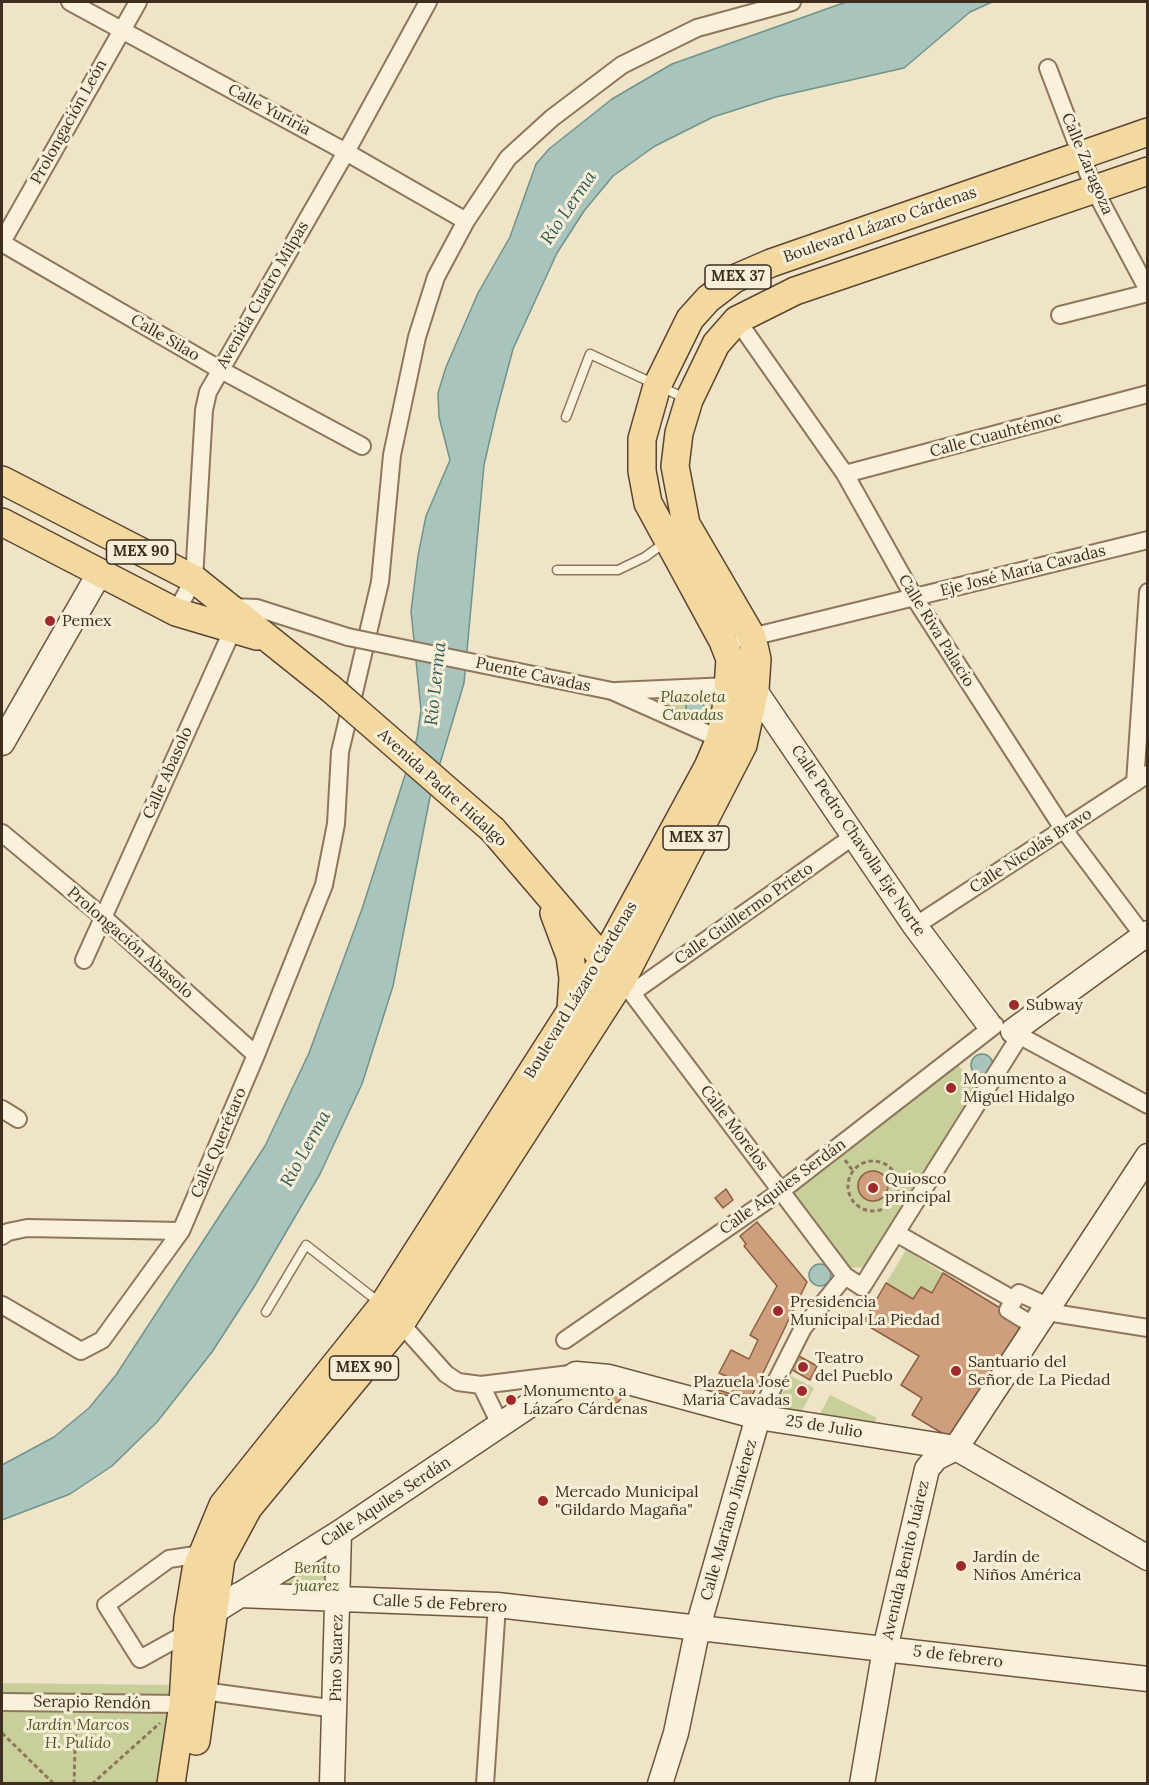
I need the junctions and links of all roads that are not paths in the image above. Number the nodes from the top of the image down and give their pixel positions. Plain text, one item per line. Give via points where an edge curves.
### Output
1 (70, 2) edge
2 (138, 2) edge
3 (428, 2) edge
4 (792, 2) edge
5 (121, 30) junction
6 (1048, 68) dead end
7 (1148, 132) edge
8 (346, 152) junction
9 (1082, 154) junction
10 (1148, 171) edge
11 (1095, 189) junction
12 (466, 221) junction
13 (2, 243) edge
14 (734, 279) junction
15 (1148, 292) edge
16 (746, 315) junction
17 (1060, 315) dead end
18 (219, 369) junction
19 (657, 386) junction
20 (1148, 394) edge
21 (688, 400) junction
22 (566, 417) dead end
23 (362, 446) dead end
24 (845, 474) junction
25 (2, 480) edge
26 (2, 522) edge
27 (1148, 540) edge
28 (667, 541) junction
29 (557, 570) dead end
30 (99, 574) junction
31 (194, 579) junction
32 (1148, 592) edge
33 (914, 597) junction
34 (176, 612) junction
35 (231, 618) junction
36 (752, 638) junction
37 (727, 650) junction
38 (742, 688) junction
39 (612, 692) junction
40 (720, 739) junction
41 (2, 743) edge
42 (1141, 778) edge
43 (1064, 830) junction
44 (2, 833) edge
45 (855, 835) junction
46 (544, 890) junction
47 (103, 917) junction
48 (569, 918) junction
49 (627, 918) junction
50 (915, 926) junction
51 (1146, 937) edge
52 (604, 959) junction
53 (84, 960) dead end
54 (627, 986) junction
55 (570, 1012) junction
56 (1004, 1028) junction
57 (256, 1055) junction
58 (1148, 1104) edge
59 (2, 1109) edge
60 (18, 1119) dead end
61 (1148, 1156) edge
62 (781, 1191) junction
63 (181, 1231) junction
64 (896, 1233) junction
65 (2, 1236) edge
66 (845, 1276) junction
67 (2, 1305) edge
68 (266, 1312) dead end
69 (392, 1314) junction
70 (1042, 1314) junction
71 (1148, 1328) edge
72 (565, 1340) dead end
73 (576, 1374) junction
74 (481, 1385) junction
75 (758, 1417) junction
76 (501, 1426) junction
77 (956, 1448) junction
78 (339, 1533) junction
79 (212, 1556) junction
80 (1148, 1558) edge
81 (239, 1595) junction
82 (339, 1599) junction
83 (497, 1605) junction
84 (196, 1622) junction
85 (698, 1627) junction
86 (885, 1649) junction
87 (1148, 1679) edge
88 (193, 1698) junction
89 (2, 1702) edge
90 (336, 1709) junction
91 (171, 1784) edge
92 (190, 1784) edge
93 (332, 1784) edge
94 (485, 1784) edge
95 (660, 1784) edge
96 (862, 1784) edge

1 - 5 street, Calle Yuriria
2 - 5 street, Prolongación León
3 - 8 street, Avenida Cuatro Milpas
4 - 12 street, Calle Querétaro via 697,28 622,65 552,118 508,158
5 - 8 street, Calle Yuriria
5 - 13 street, Prolongación León
6 - 9 street, Calle Zaragoza
7 - 9 main road, Boulevard Lázaro Cárdenas / MEX 37
8 - 12 street, Calle Yuriria
8 - 18 street, Avenida Cuatro Milpas
9 - 11 street, Calle Zaragoza
9 - 14 main road, Boulevard Lázaro Cárdenas / MEX 37
10 - 11 main road, Boulevard Lázaro Cárdenas / MEX 37
11 - 15 street, Calle Zaragoza
11 - 16 main road, Boulevard Lázaro Cárdenas / MEX 37 via 795,291
12 - 57 street, Calle Querétaro via 436,277 417,337 394,444 380,582 340,752 336,824 324,885
13 - 18 street, Calle Silao
14 - 16 main road
14 - 19 main road, Boulevard Lázaro Cárdenas / MEX 37 via 690,319
15 - 17 street
16 - 21 main road, Boulevard Lázaro Cárdenas / MEX 37 via 716,344
16 - 24 street, Calle Riva Palacio
18 - 23 street, Calle Silao
18 - 31 street, Avenida Cuatro Milpas via 204,410
19 - 21 lane
19 - 22 lane via 590,354
19 - 28 main road, Boulevard Lázaro Cárdenas / MEX 37 via 642,439 642,471 648,503
20 - 24 street, Calle Cuauhtémoc
21 - 36 main road, Boulevard Lázaro Cárdenas / MEX 37 via 675,465 686,524
24 - 33 street, Calle Riva Palacio
25 - 31 main road, Avenida Padre Hidalgo / MEX 90
26 - 30 main road, Avenida Padre Hidalgo / MEX 90
27 - 33 street, Eje José María Cavadas
28 - 29 lane via 618,570
28 - 37 main road, Boulevard Lázaro Cárdenas / MEX 37
30 - 34 main road, Avenida Padre Hidalgo / MEX 90
30 - 41 street
31 - 34 street, Avenida Cuatro Milpas
31 - 35 main road, Avenida Padre Hidalgo / MEX 90
32 - 42 street
33 - 36 street, Eje José María Cavadas
33 - 43 street, Calle Riva Palacio
34 - 35 main road, Avenida Padre Hidalgo / MEX 90
35 - 39 street, Puente Cavadas, bridge via 257,608 348,637
35 - 46 main road, Avenida Padre Hidalgo / MEX 90, bridge via 270,640 330,688 493,830
35 - 47 street, Calle Abasolo
36 - 37 street, Eje José María Cavadas
36 - 38 main road, Boulevard Lázaro Cárdenas / MEX 37 via 757,659
37 - 38 main road, Boulevard Lázaro Cárdenas / MEX 37
38 - 39 street
38 - 40 main road, Boulevard Lázaro Cárdenas / MEX 37
38 - 45 street, Calle Pedro Chavolla Eje Norte
38 - 54 main road, Boulevard Lázaro Cárdenas / MEX 37 via 742,746
39 - 40 street
40 - 49 main road, Boulevard Lázaro Cárdenas / MEX 37
42 - 43 street, Calle Nicolás Bravo
43 - 50 street, Calle Nicolás Bravo
43 - 51 street, Calle Riva Palacio
44 - 47 street, Prolongación Abasolo
45 - 50 street, Calle Pedro Chavolla Eje Norte
45 - 54 street, Calle Guillermo Prieto
46 - 48 main road, Avenida Padre Hidalgo / MEX 90
46 - 55 main road, MEX 90 via 565,935 570,956
47 - 53 street, Calle Abasolo
47 - 57 street, Prolongación Abasolo
48 - 49 main road via 603,924
48 - 52 main road, Avenida Padre Hidalgo / MEX 90
49 - 52 main road, Boulevard Lázaro Cárdenas / MEX 37
50 - 56 street, Calle Pedro Chavolla Eje Norte
51 - 56 street
52 - 54 main road, Avenida Padre Hidalgo / MEX 90
52 - 55 main road, Boulevard Lázaro Cárdenas / MEX 90
54 - 62 street, Calle Morelos
54 - 69 main road, Boulevard Lázaro Cárdenas / MEX 90
55 - 69 main road, Boulevard Lázaro Cárdenas / MEX 90
56 - 58 street
56 - 62 street, Calle Aquiles Serdán
56 - 64 street
57 - 63 street, Calle Querétaro
59 - 60 street
61 - 70 street, Avenida Benito Juárez
62 - 66 street, Calle Morelos
62 - 72 street, Calle Aquiles Serdán
63 - 65 street via 27,1228
63 - 67 street, Calle Querétaro via 102,1340 81,1350
64 - 66 street via 862,1287
64 - 70 street via 1014,1300 1008,1310 1031,1324
66 - 75 street, Calle Mariano Jiménez via 803,1328
68 - 69 lane via 306,1245
69 - 74 street, 25 de Julio via 446,1374 458,1382
69 - 79 main road, Boulevard Lázaro Cárdenas / MEX 90
70 - 71 street
70 - 77 street, Avenida Benito Juárez
73 - 74 street, 25 de Julio
73 - 75 street, 25 de Julio via 609,1377
73 - 76 street, Calle Aquiles Serdán
74 - 76 street
75 - 77 street, 25 de Julio
75 - 85 street, Calle Mariano Jiménez
76 - 78 street, Calle Aquiles Serdán
77 - 80 street
77 - 86 street, Avenida Benito Juárez via 936,1458 927,1469
78 - 81 street, Calle Aquiles Serdán
78 - 82 street, Pino Suarez
79 - 84 main road, Boulevard Lázaro Cárdenas / MEX 90
79 - 84 street via 169,1559 106,1605 140,1659
81 - 82 street, Calle 5 de Febrero
81 - 84 street
82 - 83 street, Calle 5 de Febrero
82 - 90 street, Pino Suarez
83 - 85 street, Calle 5 de Febrero
83 - 94 street
84 - 88 main road, Boulevard Lázaro Cárdenas / MEX 90
85 - 86 street, 5 de febrero
85 - 95 street, Calle Mariano Jiménez via 676,1733
86 - 87 street, 5 de febrero
86 - 96 street, Avenida Benito Juárez
88 - 89 street, Serapio Rendón
88 - 90 street, Serapio Rendón
88 - 91 main road, Boulevard Lázaro Cárdenas / MEX 90
88 - 92 main road, Boulevard Lázaro Cárdenas / MEX 90
90 - 93 street, Pino Suarez

